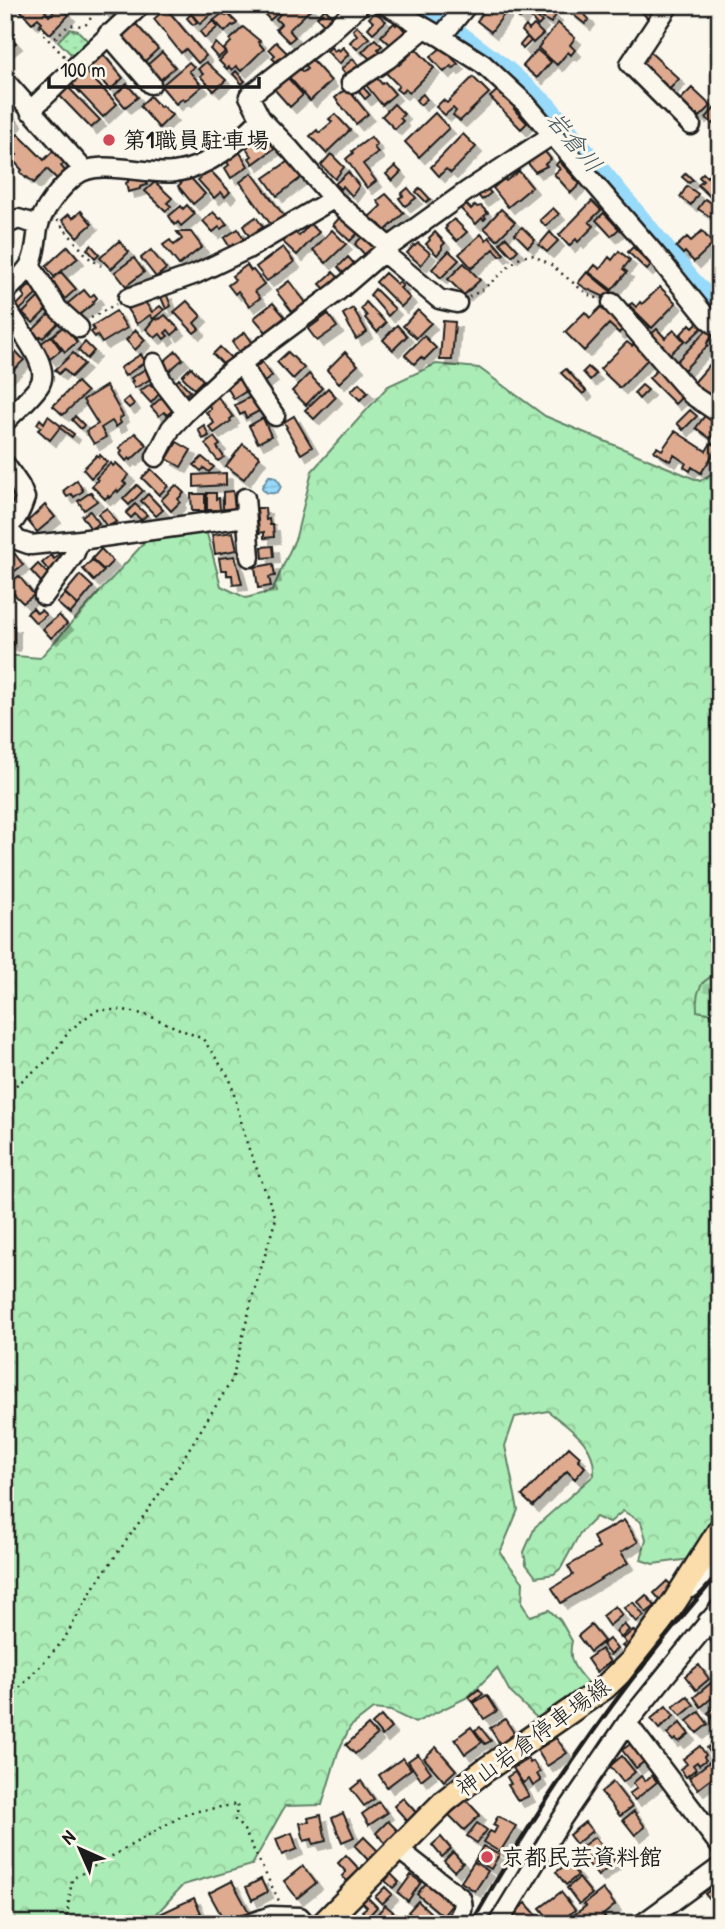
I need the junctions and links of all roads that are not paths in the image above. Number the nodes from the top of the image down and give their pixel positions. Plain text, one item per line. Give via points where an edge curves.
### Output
1 (141, 5) edge
2 (360, 5) edge
3 (386, 5) edge
4 (669, 5) edge
5 (462, 11) edge
6 (108, 34) junction
7 (436, 34) junction
8 (10, 82) edge
9 (351, 83) dead end
10 (151, 84) dead end
11 (30, 111) junction
12 (261, 119) junction
13 (691, 125) dead end
14 (552, 135) junction
15 (84, 170) junction
16 (333, 199) junction
17 (5, 225) edge
18 (39, 225) junction
19 (386, 250) junction
20 (30, 265) junction
21 (5, 293) edge
22 (128, 298) road end
23 (457, 303) road end
24 (612, 303) road end
25 (5, 304) edge
26 (10, 326) edge
27 (79, 328) road end
28 (720, 328) edge
29 (154, 363) dead end
30 (241, 363) junction
31 (186, 412) junction
32 (720, 414) edge
33 (275, 416) dead end
34 (5, 422) edge
35 (156, 457) dead end
36 (5, 464) edge
37 (245, 498) dead end
38 (246, 517) junction
39 (6, 531) edge
40 (80, 540) junction
41 (250, 557) dead end
42 (44, 596) dead end
43 (720, 1530) edge
44 (720, 1559) edge
45 (682, 1589) junction
46 (720, 1595) edge
47 (720, 1600) edge
48 (714, 1615) edge
49 (720, 1636) edge
50 (626, 1723) junction
51 (720, 1846) edge
52 (397, 1848) junction
53 (720, 1867) edge
54 (248, 1924) edge
55 (306, 1924) edge
56 (323, 1924) edge
57 (455, 1924) edge
58 (498, 1924) edge
59 (642, 1924) edge

1 - 6 street
2 - 12 street via 249,96
3 - 7 street
4 - 13 street via 630,64
5 - 7 street
6 - 10 street
6 - 11 street
7 - 9 street
7 - 14 street via 483,64
8 - 11 street
11 - 15 street
12 - 15 street via 227,151 187,169 167,173
12 - 16 street
14 - 19 street
14 - 28 street
15 - 18 street via 58,193
16 - 19 street
16 - 22 street via 246,250
17 - 18 street via 18,219
18 - 20 street
19 - 23 street via 439,299
19 - 30 street
20 - 21 street
20 - 27 street via 58,309
24 - 32 street via 692,395
25 - 26 street
26 - 34 street via 41,363 44,375
29 - 31 street
30 - 31 street
30 - 33 street
31 - 35 street via 171,428
36 - 39 street via 25,498
37 - 38 street
38 - 40 street
38 - 41 street
39 - 40 street via 31,545
40 - 42 street
43 - 45 main road, 神山岩倉停車場線
44 - 45 street via 695,1586
45 - 52 main road, 神山岩倉停車場線 via 632,1661 605,1687 485,1770
46 - 47 street
48 - 49 street
48 - 50 street
50 - 51 street
50 - 58 street
52 - 56 main road, 神山岩倉停車場線
52 - 57 street via 461,1898 463,1911
53 - 59 street
54 - 55 street via 271,1916 300,1917

